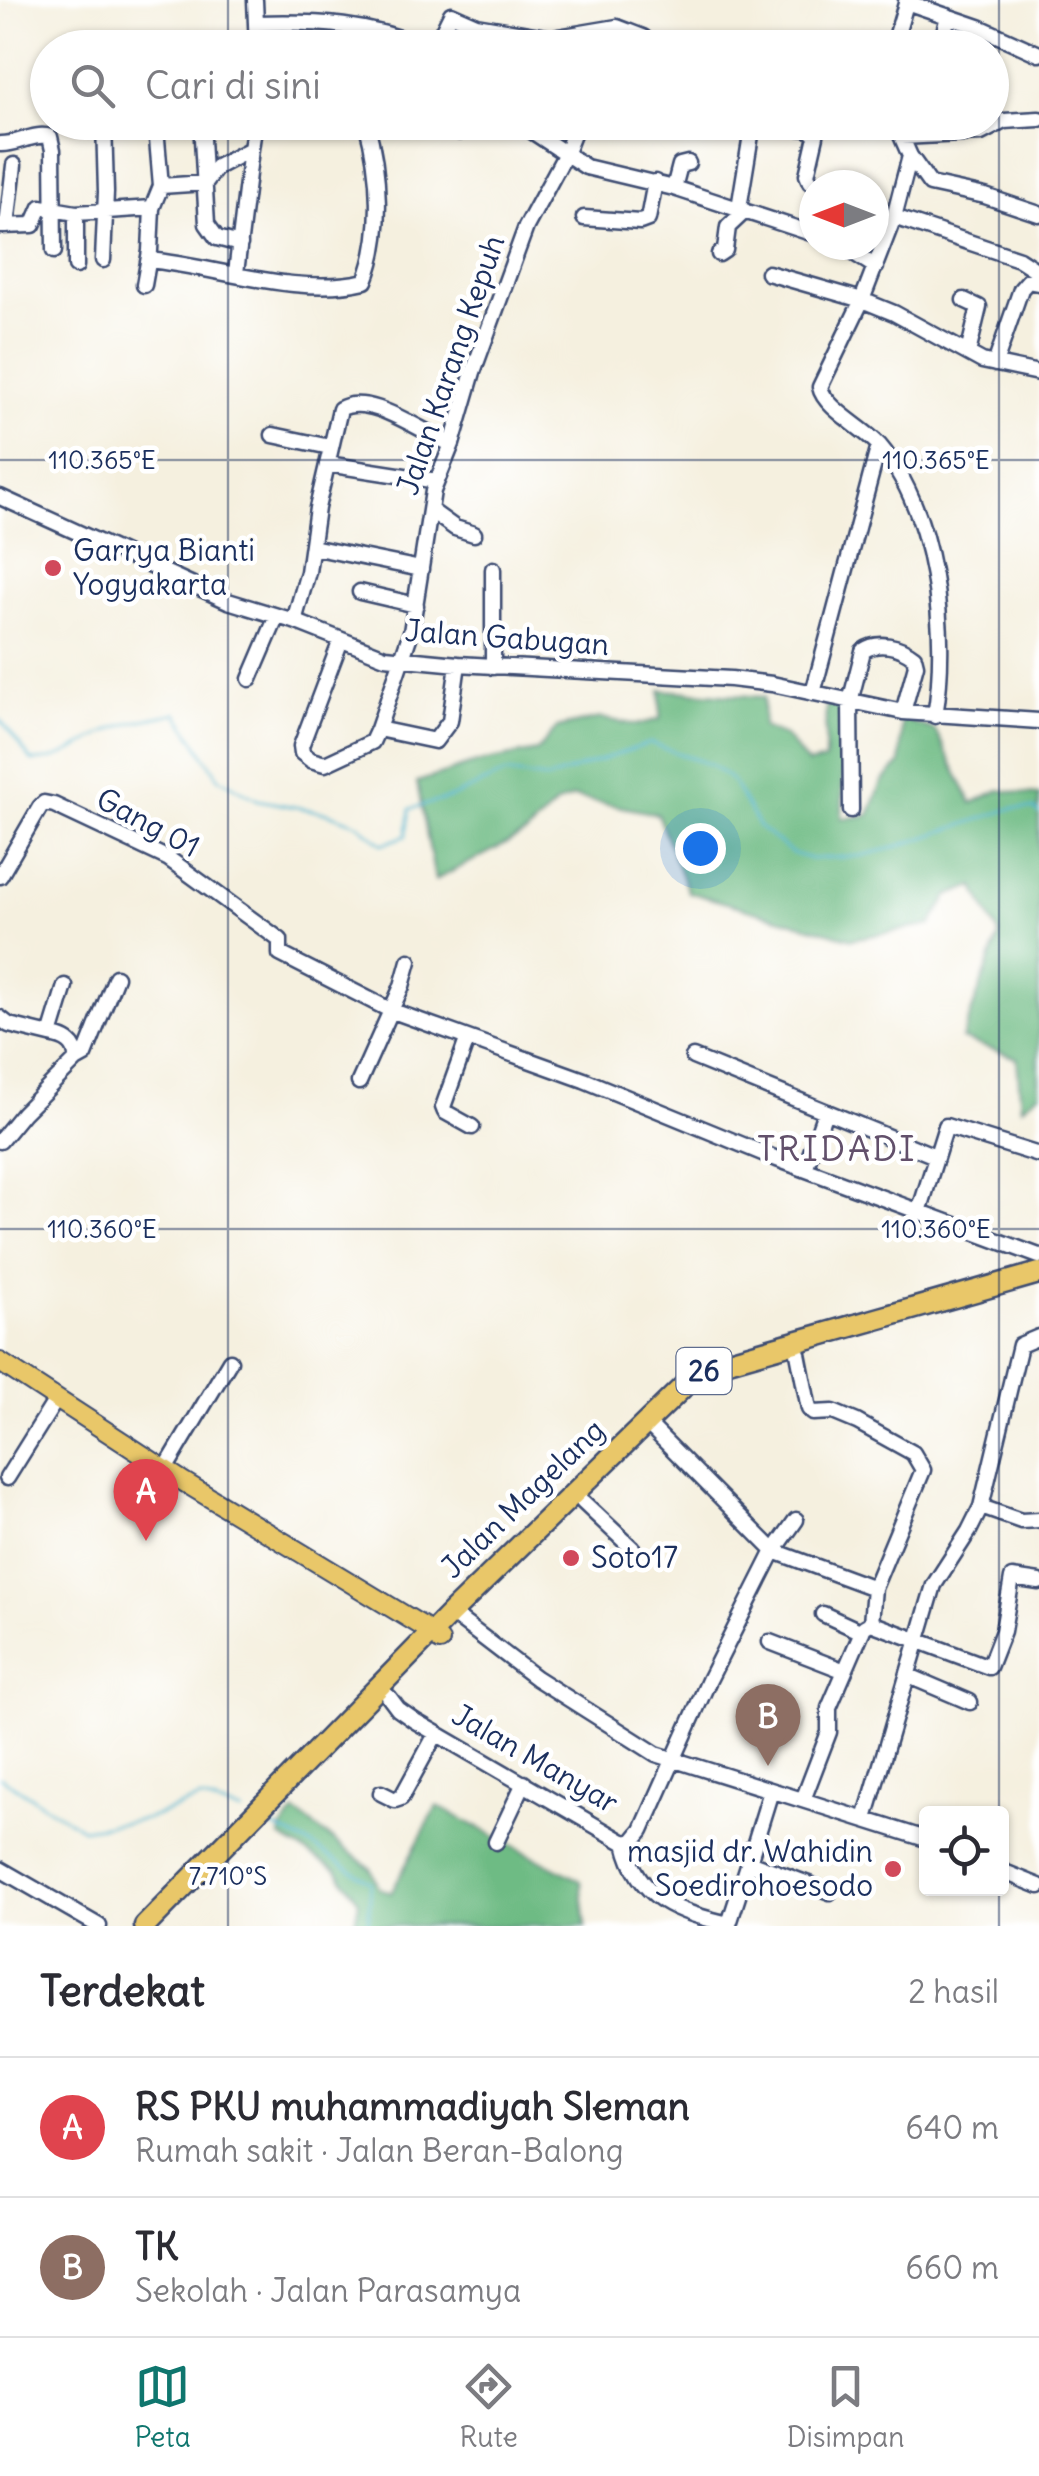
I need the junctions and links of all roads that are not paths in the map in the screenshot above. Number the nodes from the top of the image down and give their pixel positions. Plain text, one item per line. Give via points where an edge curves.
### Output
1 (255, 0) edge
2 (906, 1) edge
3 (948, 16) junction
4 (256, 24) junction
5 (617, 27) junction
6 (256, 30) edge
7 (372, 30) edge
8 (441, 30) edge
9 (505, 30) edge
10 (599, 30) edge
11 (616, 30) edge
12 (625, 30) edge
13 (898, 30) edge
14 (944, 30) edge
15 (982, 30) edge
16 (1009, 41) edge
17 (1039, 54) edge
18 (1039, 118) edge
19 (1009, 121) edge
20 (51, 140) edge
21 (104, 140) edge
22 (157, 140) edge
23 (202, 140) edge
24 (253, 140) edge
25 (371, 140) edge
26 (546, 140) edge
27 (571, 140) edge
28 (751, 140) edge
29 (815, 140) edge
30 (903, 140) edge
31 (251, 148) junction
32 (565, 155) junction
33 (910, 156) junction
34 (688, 163) dead end
35 (14, 166) dead end
36 (809, 170) edge
37 (655, 182) junction
38 (205, 184) junction
39 (161, 186) junction
40 (674, 188) junction
41 (152, 208) junction
42 (742, 209) junction
43 (55, 210) junction
44 (106, 212) junction
45 (76, 213) junction
46 (1039, 214) edge
47 (894, 217) junction
48 (584, 218) dead end
49 (4, 226) edge
50 (799, 229) edge
51 (240, 244) junction
52 (54, 251) dead end
53 (719, 254) dead end
54 (103, 260) dead end
55 (149, 260) junction
56 (867, 260) edge
57 (76, 266) dead end
58 (876, 267) junction
59 (236, 272) junction
60 (768, 272) dead end
61 (1039, 272) edge
62 (1039, 283) edge
63 (144, 285) dead end
64 (862, 300) junction
65 (964, 300) dead end
66 (968, 353) junction
67 (995, 364) junction
68 (1039, 373) edge
69 (273, 435) dead end
70 (452, 444) junction
71 (879, 446) junction
72 (330, 448) junction
73 (327, 464) junction
74 (436, 481) junction
75 (0, 497) edge
76 (430, 510) junction
77 (474, 534) dead end
78 (312, 548) junction
79 (422, 569) junction
80 (494, 569) dead end
81 (360, 592) dead end
82 (416, 604) junction
83 (277, 616) junction
84 (294, 621) junction
85 (341, 640) junction
86 (402, 660) junction
87 (458, 664) junction
88 (493, 666) junction
89 (250, 679) dead end
90 (813, 694) junction
91 (850, 702) junction
92 (903, 712) junction
93 (935, 716) junction
94 (1039, 721) edge
95 (378, 729) junction
96 (851, 810) dead end
97 (0, 876) edge
98 (408, 960) dead end
99 (116, 977) dead end
100 (66, 986) dead end
101 (390, 1010) junction
102 (0, 1018) edge
103 (50, 1035) junction
104 (467, 1040) junction
105 (694, 1058) dead end
106 (76, 1060) junction
107 (359, 1082) dead end
108 (824, 1112) junction
109 (472, 1127) dead end
110 (0, 1141) edge
111 (1039, 1155) edge
112 (935, 1156) junction
113 (805, 1169) junction
114 (920, 1212) junction
115 (1039, 1256) edge
116 (1039, 1273) edge
117 (1039, 1285) edge
118 (1039, 1336) edge
119 (798, 1353) junction
120 (230, 1361) dead end
121 (0, 1362) edge
122 (57, 1398) junction
123 (653, 1429) junction
124 (166, 1468) junction
125 (6, 1478) dead end
126 (583, 1502) junction
127 (980, 1507) junction
128 (796, 1520) dead end
129 (1039, 1520) edge
130 (634, 1549) dead end
131 (774, 1551) junction
132 (1039, 1582) edge
133 (874, 1588) junction
134 (822, 1614) dead end
135 (457, 1616) junction
136 (866, 1627) junction
137 (436, 1636) junction
138 (920, 1641) junction
139 (770, 1642) dead end
140 (845, 1671) junction
141 (909, 1676) junction
142 (389, 1697) junction
143 (970, 1702) dead end
144 (436, 1734) junction
145 (673, 1760) junction
146 (524, 1784) junction
147 (772, 1792) junction
148 (381, 1794) dead end
149 (802, 1800) junction
150 (864, 1818) junction
151 (919, 1837) edge
152 (496, 1842) dead end
153 (625, 1844) junction
154 (749, 1862) junction
155 (0, 1869) edge
156 (1009, 1874) edge
157 (1039, 1886) edge
158 (830, 1892) dead end
159 (673, 1907) junction
160 (729, 1925) edge
161 (99, 1926) edge
162 (146, 1926) edge
163 (165, 1926) edge
164 (668, 1926) edge

1 - 4 street
2 - 3 street
2 - 13 street
3 - 14 street
3 - 15 street
4 - 6 street
4 - 7 street via 329,22
5 - 10 street
5 - 11 street
5 - 12 street
8 - 9 street via 450,14
16 - 17 street
18 - 19 street
20 - 43 street
21 - 44 street
22 - 39 street
23 - 38 street
24 - 31 street
25 - 59 street via 376,233 365,281 308,287
26 - 32 street
27 - 32 street, Jalan Karang Kepuh
28 - 42 street
29 - 36 street
30 - 33 street
31 - 38 street via 217,167
31 - 51 street
32 - 37 street via 612,175
32 - 70 street, Jalan Karang Kepuh via 526,227
33 - 46 street via 930,184
33 - 47 street
34 - 40 street via 680,165
35 - 49 street
37 - 40 street
37 - 48 street via 648,219
38 - 39 street
38 - 51 street via 207,224 217,238
39 - 41 street
40 - 42 street
41 - 44 street
41 - 55 street
42 - 50 street
42 - 53 street
43 - 45 street
43 - 49 street via 41,207 33,225
43 - 52 street
44 - 45 street
44 - 54 street
45 - 57 street
47 - 58 street
47 - 61 street via 1019,259
51 - 59 street
55 - 59 street
55 - 63 street
56 - 58 street
58 - 64 street
60 - 64 street
62 - 67 street via 1028,281 1021,290
64 - 66 street
64 - 71 street via 820,387 826,401
65 - 66 street via 979,307
66 - 67 street
67 - 68 street
69 - 72 street
70 - 72 street via 384,410 351,404 340,408
70 - 74 street, Jalan Karang Kepuh
71 - 90 street
71 - 93 street via 908,493 934,575 941,626
72 - 73 street
73 - 74 street
73 - 78 street
74 - 76 street, Jalan Karang Kepuh
75 - 83 street, Jalan Gabugan via 228,601
76 - 77 street
76 - 79 street, Jalan Karang Kepuh
78 - 79 street
78 - 84 street
79 - 82 street, Jalan Karang Kepuh
80 - 88 street
81 - 82 street
82 - 86 street, Jalan Karang Kepuh
83 - 84 street, Jalan Gabugan
83 - 89 street
84 - 85 street, Jalan Gabugan
85 - 86 street, Jalan Gabugan
85 - 95 street via 302,752 325,764 372,742
86 - 87 street, Jalan Gabugan
86 - 95 street, Jalan Karang Kepuh
87 - 88 street, Jalan Gabugan
87 - 95 street via 450,721 435,741
88 - 90 street, Jalan Gabugan via 731,679
90 - 91 street, Jalan Gabugan
91 - 92 street, Jalan Gabugan
91 - 92 street via 862,652 883,644 914,657
91 - 96 street
92 - 93 street, Jalan Gabugan
93 - 94 street, Jalan Gabugan
97 - 101 street, Gang 01 via 40,807 54,805 170,859 280,940 280,954
98 - 101 street
99 - 106 street via 86,1055
100 - 103 street
101 - 104 street
101 - 107 street
102 - 103 street
103 - 106 street via 70,1042
104 - 109 street via 443,1107
104 - 113 street
105 - 108 street
106 - 110 street
108 - 112 street
108 - 113 street
111 - 112 street via 947,1126
112 - 114 street
113 - 114 street
114 - 115 street
116 - 135 highway, Jalan Magelang / 26 via 708,1368 656,1412
117 - 119 highway, Jalan Magelang / 26
118 - 127 street via 1016,1352
119 - 123 highway, Jalan Magelang / 26 via 711,1382
119 - 133 street via 813,1413 857,1422 922,1464
120 - 124 street
121 - 122 main road
122 - 124 main road
122 - 125 street
123 - 126 highway, Jalan Magelang / 26
123 - 131 street
124 - 137 main road
126 - 130 street
126 - 135 highway, Jalan Magelang / 26
127 - 129 street
127 - 138 street via 934,1585
128 - 131 street, Jalan Manyar
131 - 133 street
131 - 145 street, Jalan Manyar
132 - 138 street via 1012,1578 989,1667
133 - 136 street
134 - 136 street
135 - 137 highway, Jalan Magelang / 26
135 - 145 street via 536,1678
136 - 138 street
136 - 140 street
137 - 142 highway, Jalan Magelang / 26
137 - 162 highway, Jalan Magelang / 26
138 - 141 street
139 - 140 street
140 - 149 street
141 - 143 street
141 - 150 street
142 - 144 street, Jalan Manyar
142 - 163 highway, Jalan Magelang / 26
144 - 146 street, Jalan Manyar
144 - 148 street via 401,1798
145 - 147 street
145 - 153 street, Jalan Manyar via 642,1830
146 - 152 street
146 - 153 street, Jalan Manyar
147 - 149 street
147 - 154 street
149 - 150 street
150 - 151 street
153 - 159 street via 642,1885
154 - 158 street
154 - 160 street
155 - 161 street
156 - 157 street
159 - 160 street
159 - 164 street

